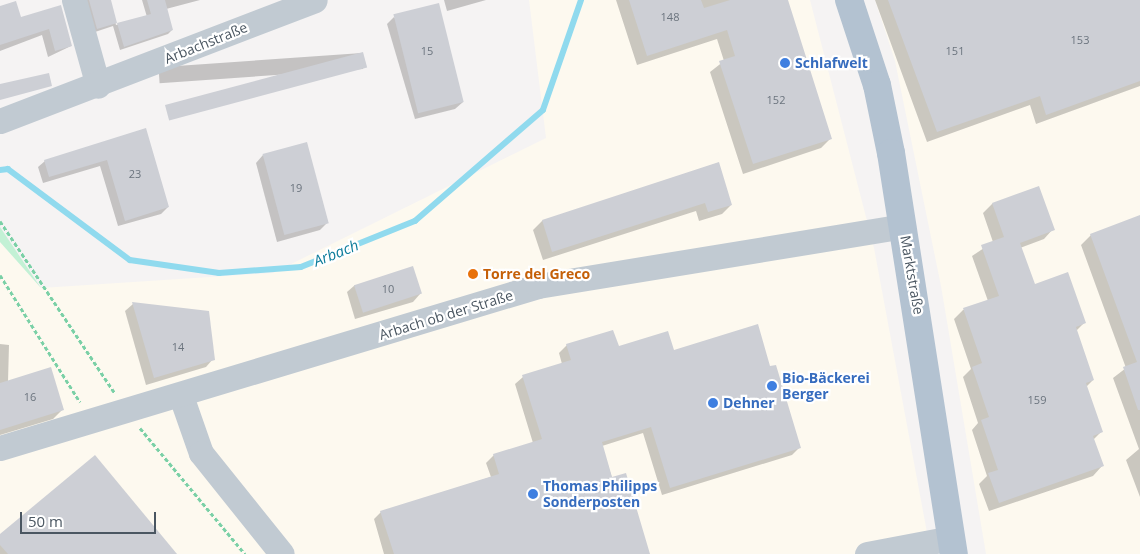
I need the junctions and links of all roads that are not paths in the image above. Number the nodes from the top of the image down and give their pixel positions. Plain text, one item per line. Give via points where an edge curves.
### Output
1 (74, 0) edge
2 (315, 0) edge
3 (849, 0) edge
4 (98, 86) junction
5 (0, 121) edge
6 (903, 226) junction
7 (181, 396) junction
8 (0, 448) edge
9 (953, 546) edge
10 (282, 554) edge
11 (867, 554) edge

1 - 4 street
2 - 4 street, Arbachstraße
3 - 6 main road, Marktstraße via 877,85
4 - 5 street, Arbachstraße
6 - 7 street, Arbach ob der Straße via 538,286
6 - 9 main road, Marktstraße
7 - 8 street, Arbach ob der Straße
7 - 10 street via 201,453
9 - 11 street

